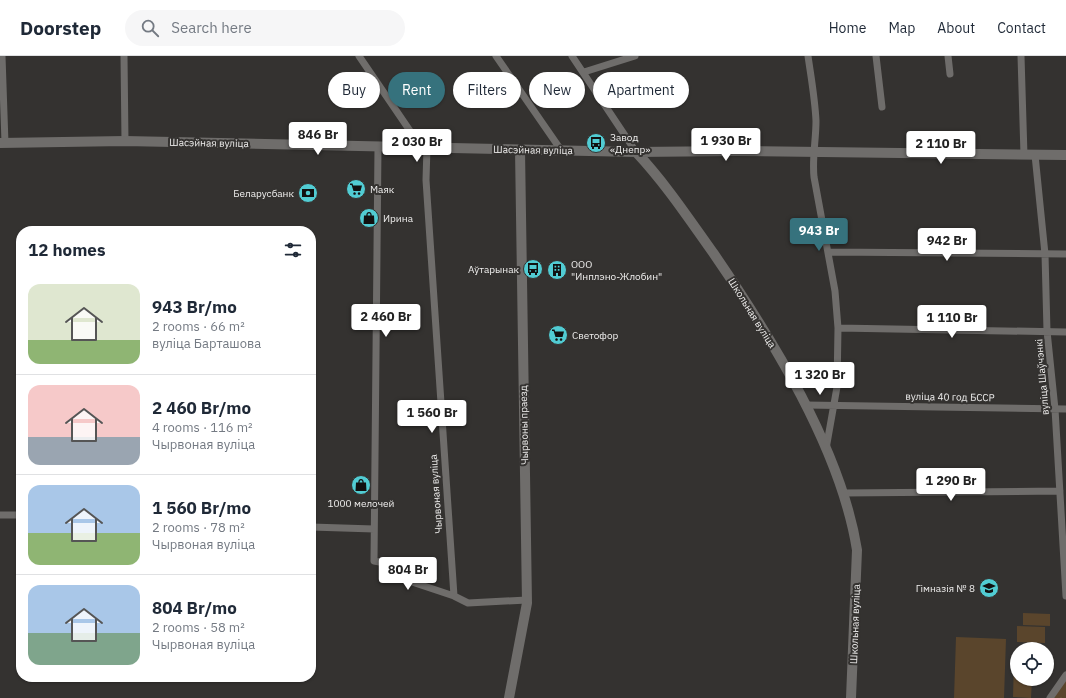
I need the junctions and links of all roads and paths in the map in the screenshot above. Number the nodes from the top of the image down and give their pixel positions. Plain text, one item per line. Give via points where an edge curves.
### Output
1 (2, 56) edge
2 (124, 56) edge
3 (360, 56) edge
4 (496, 56) edge
5 (572, 56) edge
6 (635, 56) edge
7 (808, 56) edge
8 (876, 56) edge
9 (948, 56) edge
10 (1021, 56) edge
11 (584, 72) joint
12 (1, 73) edge
13 (585, 74) edge
14 (950, 74) dead end
15 (882, 107) dead end
16 (125, 142) junction
17 (2, 143) edge
18 (378, 147) junction
19 (424, 147) junction
20 (520, 150) junction
21 (561, 150) junction
22 (636, 152) junction
23 (816, 153) junction
24 (1030, 155) junction
25 (1066, 155) edge
26 (828, 252) junction
27 (1045, 254) junction
28 (1066, 254) edge
29 (838, 328) junction
30 (1048, 331) junction
31 (1066, 332) edge
32 (806, 405) junction
33 (834, 406) junction
34 (1055, 409) junction
35 (1066, 409) edge
36 (826, 449) junction
37 (1060, 492) junction
38 (843, 493) junction
39 (0, 515) edge
40 (16, 515) edge
41 (316, 527) edge
42 (374, 529) junction
43 (454, 596) junction
44 (1066, 596) edge
45 (527, 600) junction
46 (1066, 675) edge
47 (509, 698) edge
48 (851, 698) edge
49 (1050, 698) edge

1 - 12 street
2 - 16 street
3 - 19 street
4 - 21 street
5 - 11 street, Школьная вуліца
6 - 11 street
7 - 23 street via 816,120
8 - 15 street
9 - 14 street
10 - 24 street, вуліца Шаўчэнкі
12 - 17 street
13 - 22 street, Школьная вуліца
16 - 17 street, Шасэйная вуліца
16 - 18 street, Шасэйная вуліца
18 - 19 street, Шасэйная вуліца
18 - 42 street
19 - 20 street, Шасэйная вуліца
19 - 43 street, Чырвоная вуліца
20 - 21 street, Шасэйная вуліца
20 - 45 street, Чырвоны праезд
21 - 22 street, Шасэйная вуліца
22 - 23 street, Шасэйная вуліца
22 - 32 street, Школьная вуліца via 679,203 734,284
23 - 24 street, Шасэйная вуліца
23 - 26 street via 813,163 814,177
24 - 25 street, Шасэйная вуліца
24 - 27 street, вуліца Шаўчэнкі
26 - 27 street
26 - 29 street
27 - 28 street
27 - 30 street, вуліца Шаўчэнкі
29 - 30 street
29 - 33 street via 837,387
30 - 31 street
30 - 34 street, вуліца Шаўчэнкі
32 - 33 street, вуліца 40 год БССР
32 - 36 street, Школьная вуліца
33 - 34 street, вуліца 40 год БССР
33 - 36 street
34 - 35 street, вуліца 40 год БССР
34 - 37 street, вуліца Шаўчэнкі
36 - 38 street, Школьная вуліца
37 - 38 street
37 - 44 street, вуліца Шаўчэнкі
38 - 48 street, Школьная вуліца via 854,528 857,550
39 - 40 street
41 - 42 street
42 - 43 street via 374,561 396,565 406,580
43 - 45 street via 468,603
45 - 47 street, Чырвоны праезд
46 - 49 street

